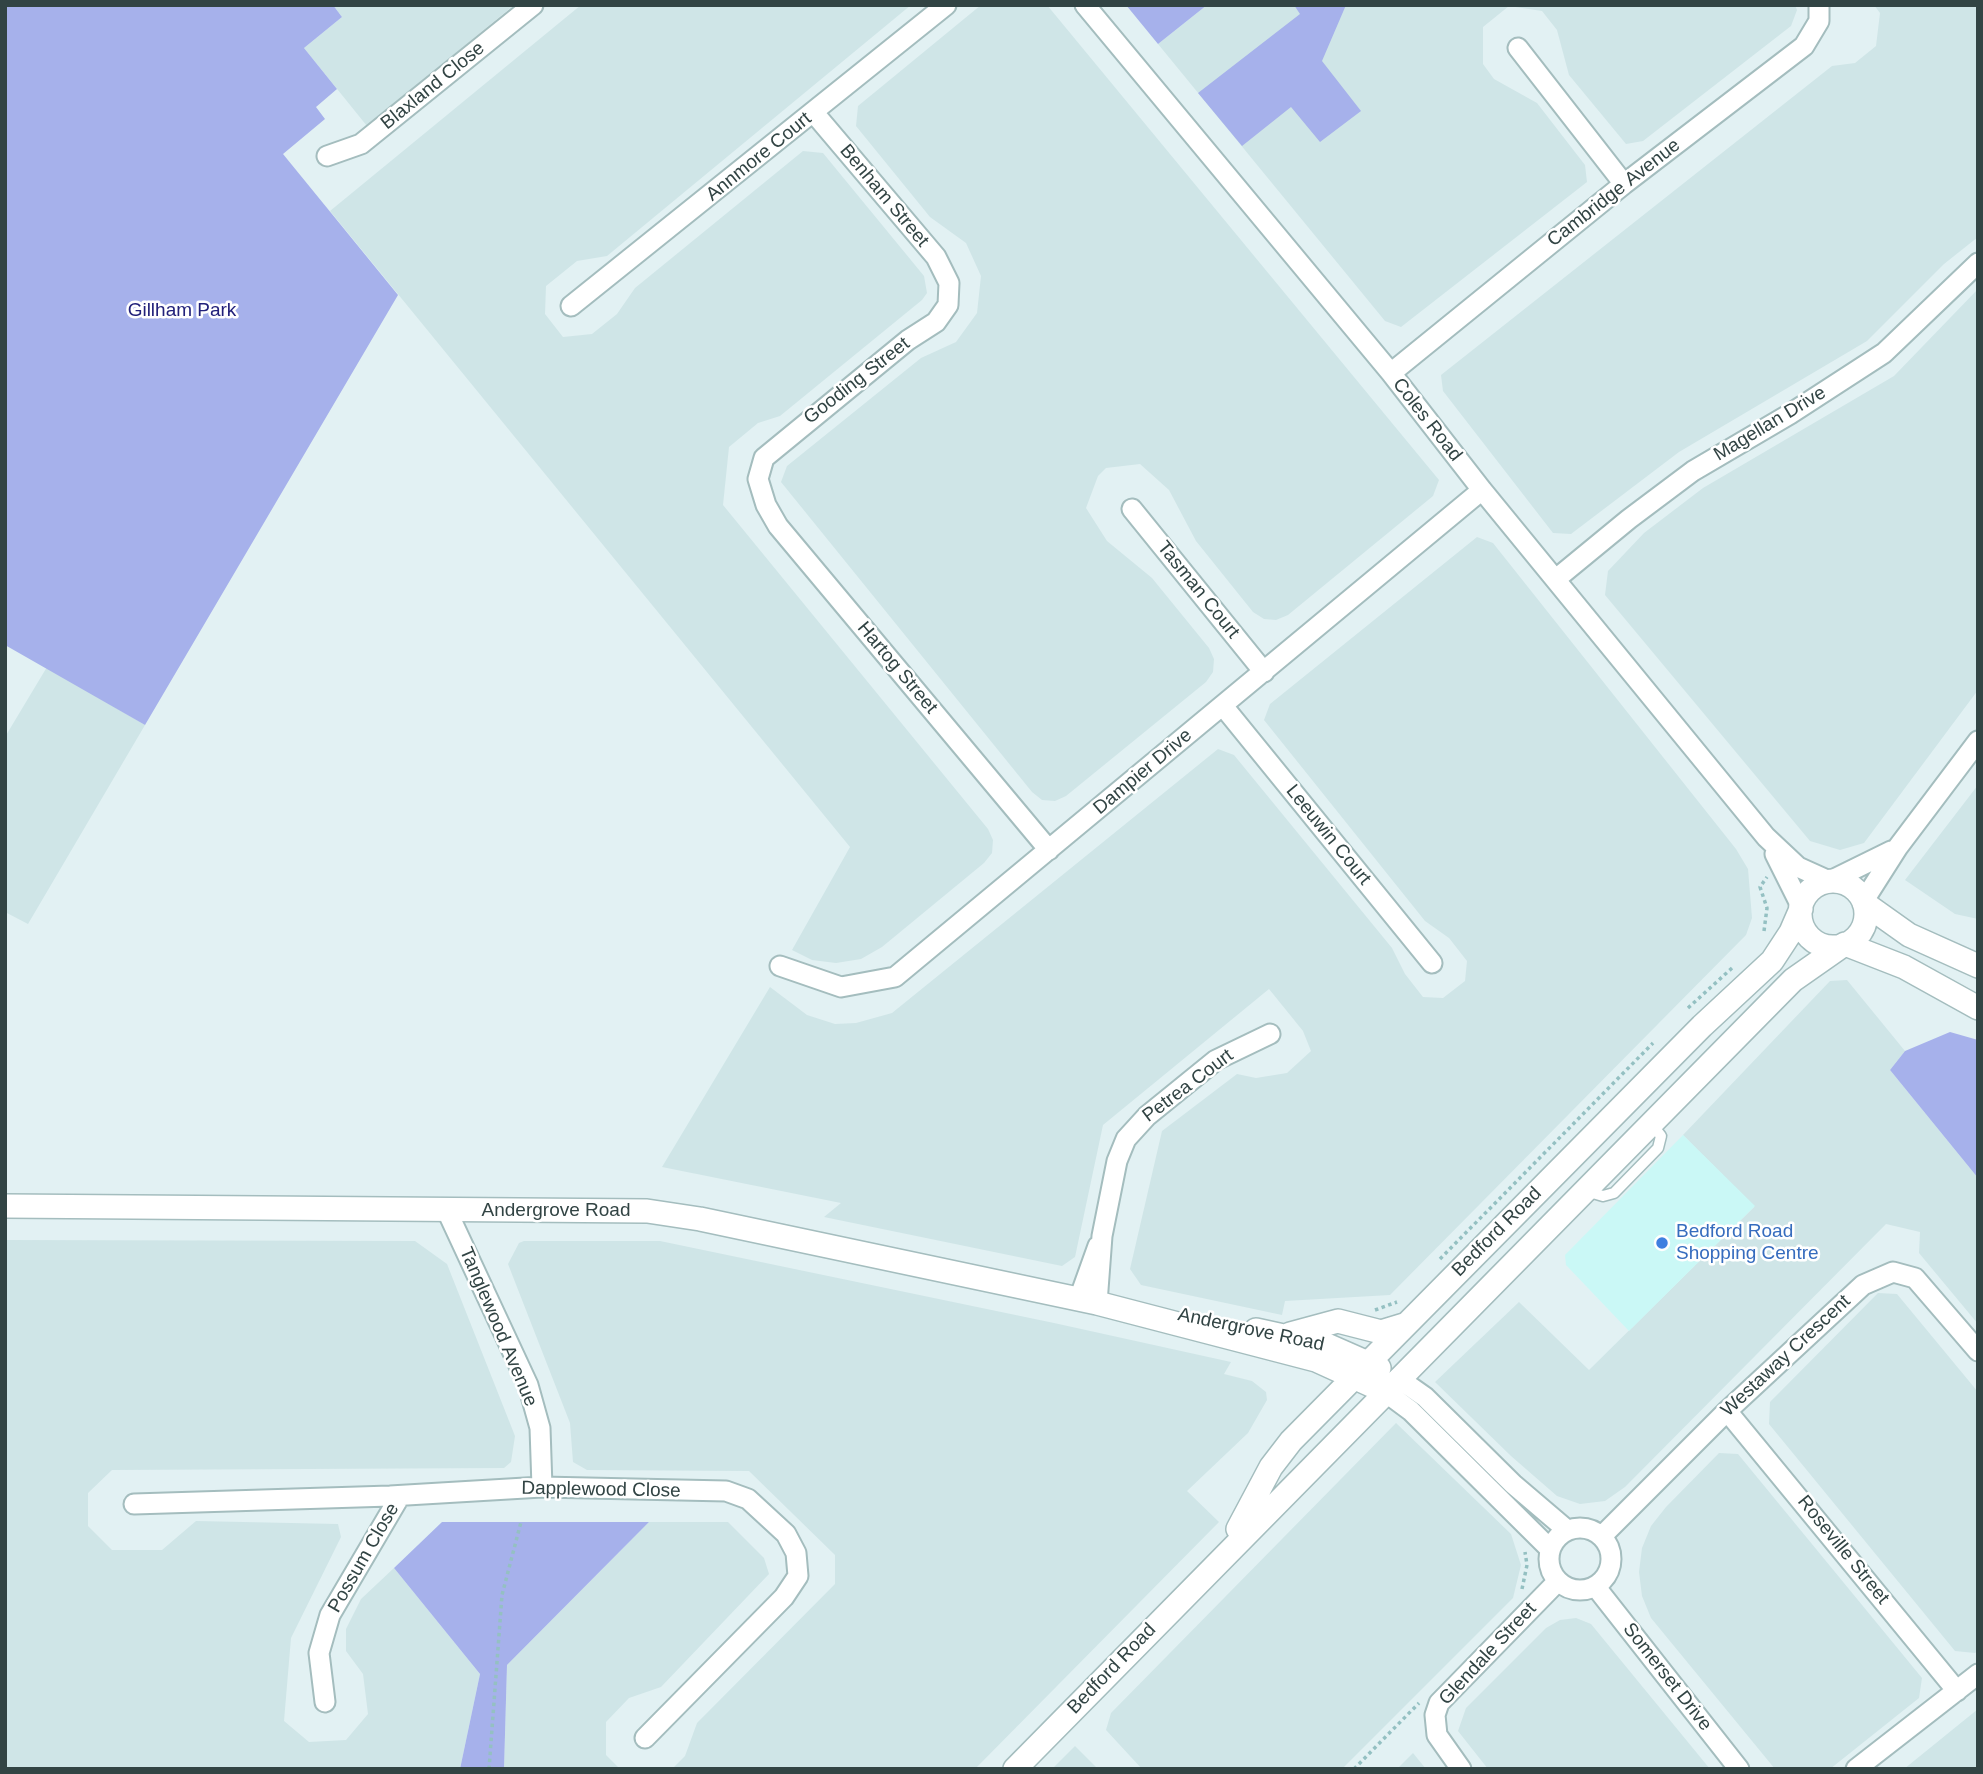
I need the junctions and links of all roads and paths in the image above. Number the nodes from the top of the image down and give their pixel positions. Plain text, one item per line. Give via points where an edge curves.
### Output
1 (533, 5) edge
2 (946, 5) edge
3 (1085, 5) edge
4 (1819, 5) edge
5 (1518, 48) dead end
6 (814, 113) junction
7 (327, 156) dead end
8 (1624, 184) junction
9 (1978, 263) edge
10 (949, 283) joint
11 (571, 306) dead end
12 (1391, 373) junction
13 (758, 479) joint
14 (1482, 490) junction
15 (1132, 509) dead end
16 (1556, 579) junction
17 (1264, 672) junction
18 (1223, 706) junction
19 (1978, 741) edge
20 (1766, 837) junction
21 (1898, 847) junction
22 (1049, 850) junction
23 (1770, 874) dead end
24 (1830, 881) junction
25 (1864, 903) junction
26 (1801, 908) junction
27 (1762, 935) dead end
28 (1844, 944) junction
29 (1740, 961) dead end
30 (1432, 963) dead end
31 (780, 966) dead end
32 (1978, 966) edge
33 (1978, 1008) edge
34 (1686, 1010) dead end
35 (1270, 1034) dead end
36 (1660, 1036) dead end
37 (5, 1206) edge
38 (447, 1211) junction
39 (1431, 1267) dead end
40 (1403, 1296) dead end
41 (1088, 1301) junction
42 (1370, 1317) dead end
43 (1407, 1323) junction
44 (1272, 1333) junction
45 (1978, 1351) edge
46 (1361, 1369) junction
47 (1391, 1384) junction
48 (1727, 1411) junction
49 (542, 1487) junction
50 (400, 1496) junction
51 (134, 1504) dead end
52 (521, 1522) dead end
53 (1567, 1530) junction
54 (1602, 1536) junction
55 (1524, 1540) dead end
56 (1550, 1549) junction
57 (1210, 1569) junction
58 (1558, 1581) junction
59 (1595, 1586) junction
60 (1519, 1594) dead end
61 (1978, 1674) edge
62 (1957, 1691) junction
63 (1428, 1694) dead end
64 (325, 1702) dead end
65 (645, 1738) dead end
66 (489, 1769) edge
67 (1015, 1769) edge
68 (1354, 1769) edge
69 (1461, 1769) edge
70 (1739, 1769) edge
71 (1856, 1769) edge

1 - 7 street, Blaxland Close via 361,144
2 - 6 street, Annmore Court
3 - 12 street, Coles Road
4 - 8 street, Cambridge Avenue via 1819,21 1804,46
5 - 8 street
6 - 10 street, Benham Street via 936,257
6 - 11 street, Annmore Court
8 - 12 street, Cambridge Avenue
9 - 16 street, Magellan Drive via 1884,353 1693,471
10 - 13 street, Gooding Street via 948,305 936,322 785,438 764,458
12 - 14 street, Coles Road
13 - 22 street, Hartog Street via 778,526
14 - 16 street, Coles Road
14 - 17 street, Dampier Drive
15 - 17 street, Tasman Court
16 - 20 street, Coles Road
17 - 18 street, Dampier Drive
18 - 22 street, Dampier Drive
18 - 30 street, Leeuwin Court
19 - 21 street
20 - 24 street, Coles Road via 1798,867
20 - 26 street, Coles Road
21 - 24 street
21 - 25 street
22 - 31 street, Dampier Drive via 895,977 841,987
23 - 27 path via 1760,887 1767,908
24 - 25 street via 1852,887
24 - 26 street via 1811,890
25 - 28 street via 1863,927
25 - 32 street via 1909,935
26 - 28 street via 1803,926 1811,937 1829,946
26 - 43 street, Bedford Road via 1772,961
28 - 33 street via 1899,964
28 - 47 street, Bedford Road via 1793,980
29 - 34 path
35 - 41 street, Petrea Court via 1216,1060 1134,1129 1119,1154
36 - 39 path
37 - 38 street, Andergrove Road
38 - 41 street, Andergrove Road via 647,1211
38 - 49 street, Tanglewood Avenue via 528,1385 540,1428
40 - 42 path
41 - 44 street, Andergrove Road via 1195,1316
41 - 46 street, Andergrove Road
43 - 44 street via 1389,1332 1338,1321 1294,1334
43 - 46 street, Bedford Road
44 - 46 street, Andergrove Road via 1329,1346
45 - 48 street, Westaway Crescent via 1915,1278 1893,1272 1863,1285
46 - 47 street, Andergrove Road
46 - 57 street, Bedford Road via 1278,1457
47 - 53 street via 1425,1397
47 - 56 street via 1411,1411
47 - 57 street, Bedford Road
48 - 54 street, Westaway Crescent
48 - 62 street, Roseville Street
49 - 50 street, Dapplewood Close
49 - 65 street, Dapplewood Close via 726,1491 748,1499 786,1534 796,1553 798,1576 784,1597
50 - 51 street, Dapplewood Close
50 - 64 street, Possum Close via 330,1615 318,1653
52 - 66 path via 502,1595
53 - 54 street via 1591,1529
53 - 56 street
54 - 59 street via 1611,1563
55 - 60 path via 1527,1565
56 - 58 street via 1549,1566
57 - 67 street, Bedford Road
58 - 59 street via 1575,1590
58 - 69 street, Glendale Street via 1440,1703 1435,1715 1437,1735
59 - 70 street, Somerset Drive
61 - 62 street
62 - 71 street
63 - 68 path

